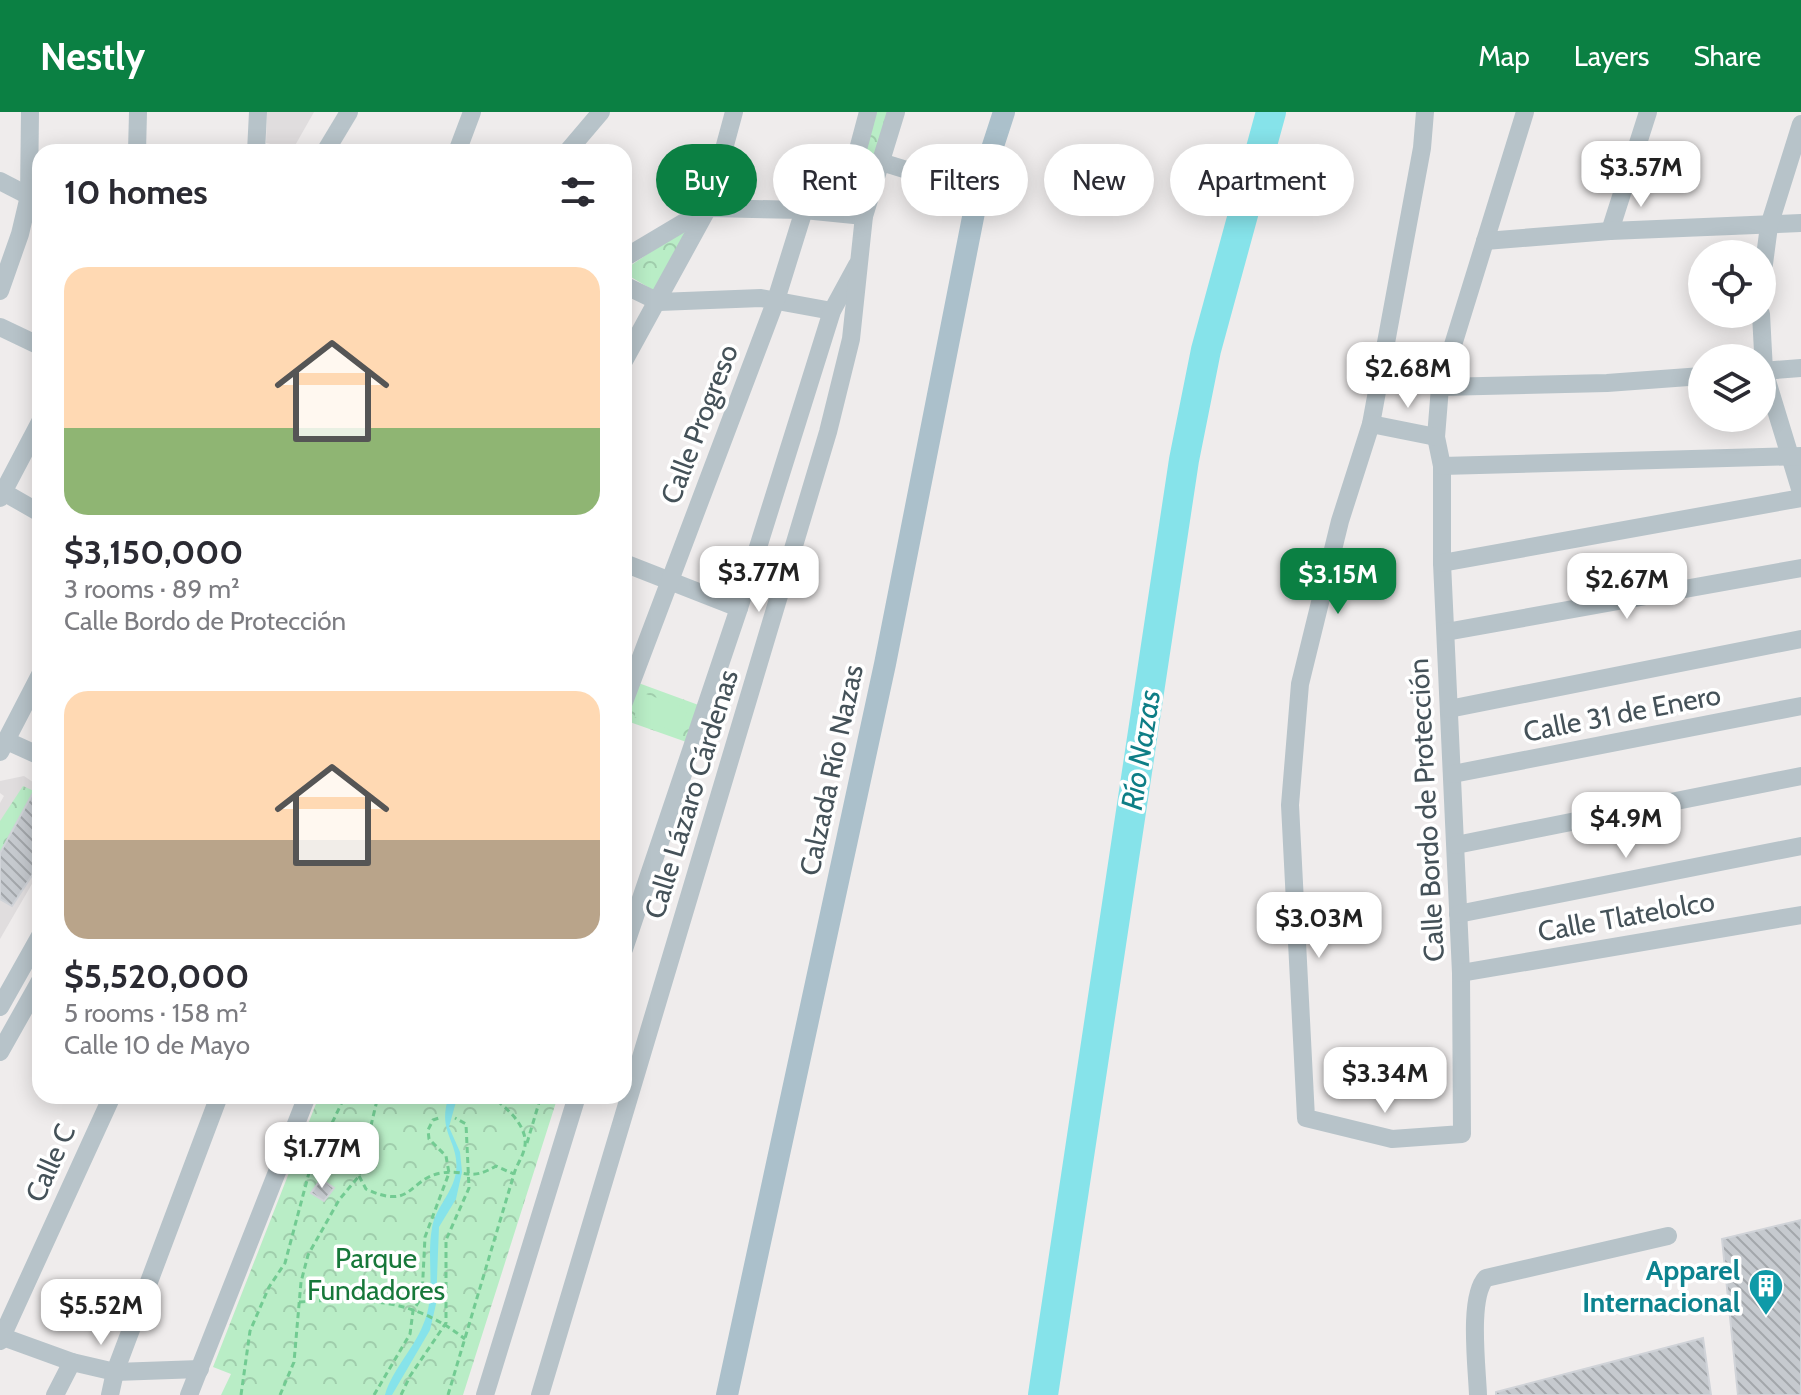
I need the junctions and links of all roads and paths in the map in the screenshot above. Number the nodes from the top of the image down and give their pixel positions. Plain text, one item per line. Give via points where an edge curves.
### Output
1 (30, 112) edge
2 (138, 112) edge
3 (258, 112) edge
4 (349, 112) edge
5 (472, 112) edge
6 (601, 112) edge
7 (734, 112) edge
8 (868, 112) edge
9 (896, 112) edge
10 (1004, 112) edge
11 (1425, 112) edge
12 (1525, 112) edge
13 (1648, 112) edge
14 (1801, 124) edge
15 (137, 144) edge
16 (256, 144) edge
17 (330, 144) edge
18 (460, 144) edge
19 (574, 144) edge
20 (725, 144) edge
21 (859, 144) edge
22 (994, 144) edge
23 (885, 149) edge
24 (32, 167) edge
25 (0, 181) edge
26 (32, 194) edge
27 (32, 197) edge
28 (695, 216) edge
29 (704, 216) edge
30 (802, 216) edge
31 (864, 216) edge
32 (973, 216) edge
33 (1801, 223) edge
34 (1769, 226) junction
35 (1610, 231) junction
36 (1767, 240) edge
37 (1485, 241) junction
38 (632, 253) edge
39 (858, 262) junction
40 (632, 289) edge
41 (0, 291) edge
42 (776, 300) junction
43 (659, 302) junction
44 (832, 311) junction
45 (0, 327) edge
46 (32, 342) edge
47 (632, 348) edge
48 (1801, 368) edge
49 (1776, 370) edge
50 (1688, 377) edge
51 (1440, 387) junction
52 (1776, 404) edge
53 (1371, 424) junction
54 (32, 437) edge
55 (1436, 437) junction
56 (1796, 456) edge
57 (1442, 466) junction
58 (1801, 492) edge
59 (1, 493) edge
60 (1801, 498) edge
61 (32, 509) edge
62 (1442, 563) junction
63 (632, 566) edge
64 (1801, 568) edge
65 (670, 581) junction
66 (739, 608) junction
67 (1446, 632) junction
68 (1801, 639) edge
69 (632, 681) edge
70 (32, 691) edge
71 (1801, 706) edge
72 (1449, 709) junction
73 (3, 747) edge
74 (32, 754) edge
75 (1453, 774) junction
76 (1801, 776) edge
77 (1456, 845) junction
78 (1801, 846) edge
79 (633, 899) edge
80 (1458, 914) junction
81 (1801, 915) edge
82 (32, 950) edge
83 (1461, 973) junction
84 (12, 985) junction
85 (32, 989) edge
86 (32, 994) edge
87 (6, 1013) edge
88 (0, 1052) edge
89 (632, 1087) edge
90 (108, 1104) edge
91 (216, 1104) edge
92 (301, 1104) edge
93 (341, 1104) edge
94 (376, 1104) edge
95 (502, 1104) edge
96 (539, 1104) edge
97 (575, 1104) edge
98 (627, 1104) edge
99 (439, 1118) dead end
100 (455, 1118) dead end
101 (526, 1146) junction
102 (451, 1174) junction
103 (514, 1174) junction
104 (468, 1175) junction
105 (359, 1176) junction
106 (1668, 1236) dead end
107 (299, 1302) junction
108 (416, 1312) junction
109 (446, 1323) junction
110 (1, 1338) edge
111 (465, 1339) junction
112 (72, 1362) junction
113 (200, 1369) junction
114 (115, 1372) junction
115 (55, 1395) edge
116 (110, 1395) edge
117 (189, 1395) edge
118 (241, 1395) edge
119 (280, 1395) edge
120 (374, 1395) edge
121 (401, 1395) edge
122 (448, 1395) edge
123 (485, 1395) edge
124 (540, 1395) edge
125 (727, 1395) edge
126 (1478, 1395) edge

1 - 24 street
2 - 15 street
3 - 16 street
4 - 17 street
5 - 18 street
6 - 19 street
7 - 20 street
8 - 21 street
9 - 23 street, Calle Lázaro Cárdenas
10 - 22 main road, Calzada Río Nazas
11 - 53 street
12 - 37 street, Calle Bordo de Protección
13 - 35 street
14 - 34 street
25 - 26 street
27 - 41 street
28 - 38 street
29 - 43 street
30 - 42 street, Calle Progreso
31 - 39 street, Calle Lázaro Cárdenas
32 - 125 main road, Calzada Río Nazas via 885,664
33 - 34 street
34 - 35 street
34 - 36 street
35 - 37 street
37 - 51 street, Calle Bordo de Protección
39 - 44 street
39 - 89 street, Calle Lázaro Cárdenas via 851,339 828,432
40 - 43 street
42 - 43 street
42 - 44 street
42 - 65 street, Calle Progreso
43 - 47 street
44 - 66 street
45 - 46 street
48 - 49 street
50 - 51 street
51 - 55 street, Calle Bordo de Protección
52 - 56 street
53 - 55 street
53 - 83 street, Calle Bordo de Protección via 1340,521 1300,684 1290,805 1306,1118 1392,1139 1462,1134
54 - 59 street
55 - 57 street, Calle Bordo de Protección
56 - 57 street
56 - 58 street
57 - 62 street, Calle Bordo de Protección
59 - 61 street
60 - 62 street
62 - 67 street, Calle Bordo de Protección
63 - 65 street
64 - 67 street
65 - 66 street
65 - 69 street, Calle Progreso
66 - 79 street
67 - 72 street, Calle Bordo de Protección
68 - 72 street
70 - 73 street
71 - 75 street, Calle 31 de Enero
72 - 75 street, Calle Bordo de Protección
73 - 74 street
75 - 77 street, Calle Bordo de Protección
76 - 77 street
77 - 80 street, Calle Bordo de Protección
78 - 80 street
80 - 83 street, Calle Bordo de Protección
81 - 83 street, Calle Tlatelolco
82 - 84 street
84 - 85 street
84 - 87 street
86 - 87 street
87 - 88 street
90 - 110 street, Calle C
91 - 114 street
92 - 113 street
93 - 118 path via 310,1169 285,1263 250,1331
94 - 105 path
95 - 101 path via 522,1130
96 - 101 path
97 - 123 street
98 - 124 street, Calle Lázaro Cárdenas
99 - 102 path via 428,1130 429,1139 446,1156
100 - 104 path via 466,1124
101 - 103 path
102 - 104 path
102 - 105 path via 439,1173 406,1195 392,1197 366,1189
102 - 108 path via 429,1221
103 - 104 path via 496,1166 480,1176
103 - 111 path
104 - 109 path via 464,1203 446,1240
105 - 107 path via 308,1255
106 - 126 street via 1486,1278 1476,1307
107 - 108 path via 384,1300
107 - 119 path via 294,1362
108 - 109 path
108 - 120 path via 410,1334
109 - 111 path
109 - 121 path
110 - 112 street
111 - 122 path
112 - 114 street
112 - 115 street
113 - 114 street
113 - 117 street
114 - 116 street

